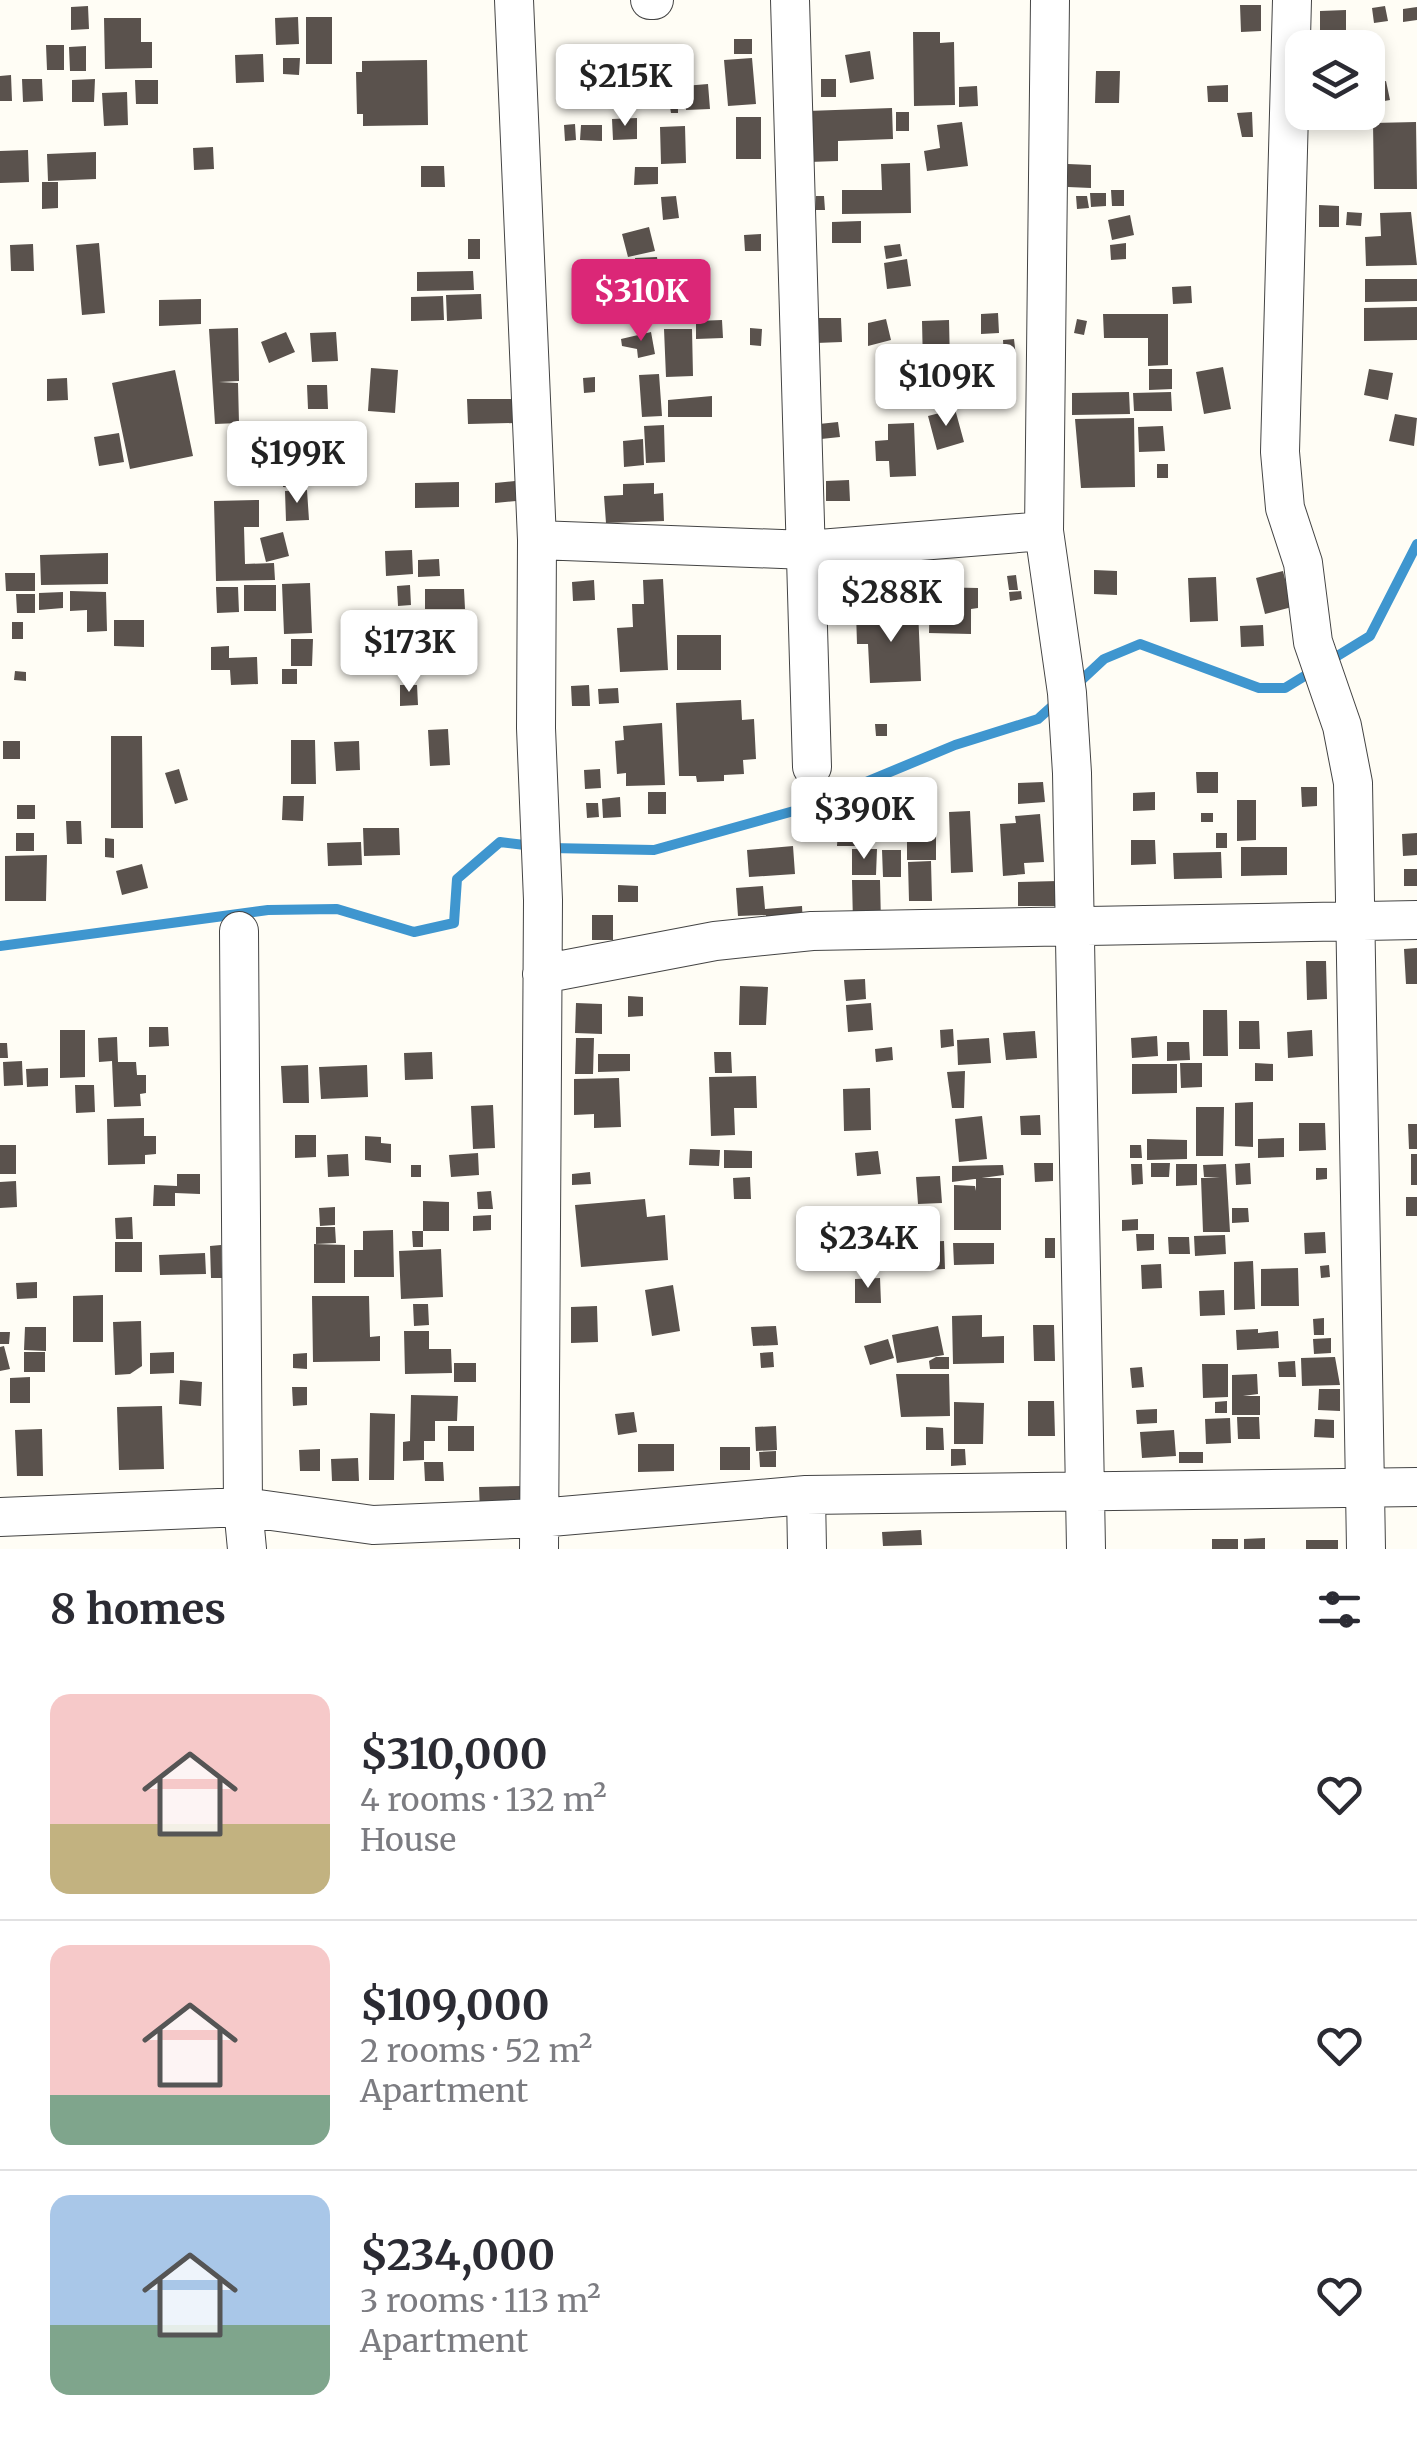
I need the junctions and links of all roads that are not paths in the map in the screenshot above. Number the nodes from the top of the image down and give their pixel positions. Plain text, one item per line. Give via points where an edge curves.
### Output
1 (514, 0) edge
2 (790, 0) edge
3 (1050, 0) edge
4 (1292, 0) edge
5 (1044, 532) junction
6 (537, 540) junction
7 (808, 550) junction
8 (812, 768) dead end
9 (1417, 920) edge
10 (1353, 921) junction
11 (1074, 926) junction
12 (239, 931) dead end
13 (542, 974) junction
14 (1417, 1487) edge
15 (1364, 1488) junction
16 (1085, 1490) junction
17 (806, 1495) junction
18 (242, 1507) junction
19 (0, 1517) edge
20 (539, 1534) edge
21 (247, 1549) edge
22 (807, 1549) edge
23 (1086, 1549) edge
24 (1366, 1549) edge

1 - 6 street
2 - 7 street
3 - 5 street
4 - 10 street via 1280,452 1314,642 1353,783
5 - 7 street
5 - 11 street via 1068,693
6 - 7 street
6 - 13 street
7 - 8 street
9 - 10 street
10 - 11 street
10 - 15 street
11 - 13 street via 812,931
11 - 16 street
12 - 18 street
13 - 20 street
14 - 15 street
15 - 16 street
15 - 24 street
16 - 17 street
16 - 23 street
17 - 20 street
17 - 22 street
18 - 19 street
18 - 20 street via 373,1524
18 - 21 street

